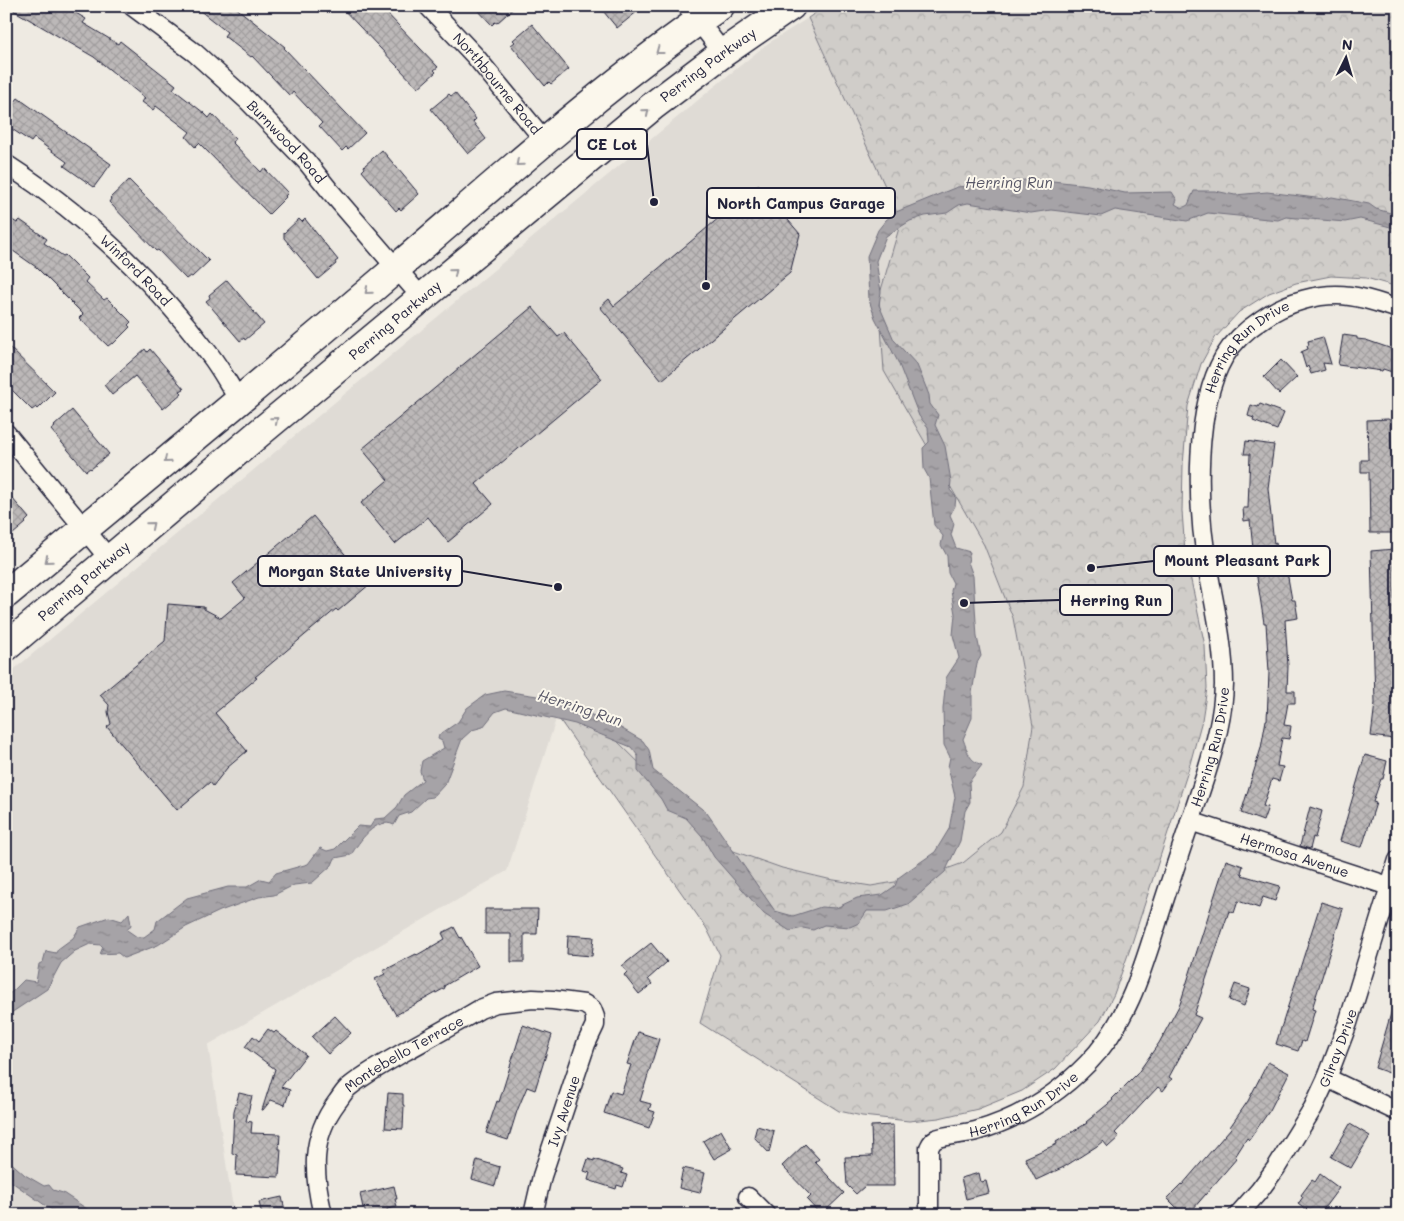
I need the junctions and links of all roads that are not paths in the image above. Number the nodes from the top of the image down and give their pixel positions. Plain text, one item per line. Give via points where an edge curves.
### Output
1 (132, 6) edge
2 (428, 6) edge
3 (720, 6) edge
4 (791, 6) edge
5 (692, 14) edge
6 (723, 53) junction
7 (545, 141) junction
8 (6, 164) edge
9 (396, 268) junction
10 (422, 298) junction
11 (1398, 309) edge
12 (239, 400) junction
13 (6, 433) edge
14 (85, 529) junction
15 (110, 560) junction
16 (6, 594) edge
17 (6, 647) edge
18 (1190, 821) junction
19 (1398, 860) edge
20 (1394, 887) edge
21 (592, 1009) joint
22 (1327, 1078) junction
23 (1398, 1112) edge
24 (748, 1197) dead end
25 (323, 1215) edge
26 (533, 1215) edge
27 (766, 1215) edge
28 (929, 1215) edge
29 (1238, 1215) edge

1 - 9 street, Burnwood Road via 195,53 248,101 306,161
2 - 7 street, Northbourne Road via 475,56
3 - 5 main road
4 - 6 main road, Perring Parkway
5 - 6 street
5 -> 7 main road via 629,74
10 -> 6 main road, Perring Parkway via 654,105
7 -> 9 main road
8 - 12 street, Winford Road via 86,222 132,264 211,356
9 - 10 street, Burnwood Road
9 -> 12 main road
15 -> 10 main road, Perring Parkway
11 - 18 street, Herring Run Drive via 1335,295 1282,308 1265,316 1235,342 1214,380 1203,429 1200,509 1221,640 1223,693 1220,725
12 -> 14 main road
13 - 14 street
14 - 15 street
14 -> 16 main road
15 - 17 main road, Perring Parkway
18 - 20 street, Hermosa Avenue
18 - 28 street, Herring Run Drive via 1136,986 1116,1028 1074,1078 1056,1093 1017,1116 931,1142
19 - 20 street, Gilray Drive
20 - 22 street, Gilray Drive
21 - 25 street, Montebello Terrace via 584,1004 553,1000 496,1003 480,1009 347,1089 322,1128 318,1143 318,1194
21 - 26 street, Ivy Avenue via 595,1025 542,1176
22 - 23 street
22 - 29 street, Gilray Drive via 1313,1108 1276,1168
24 - 27 street

